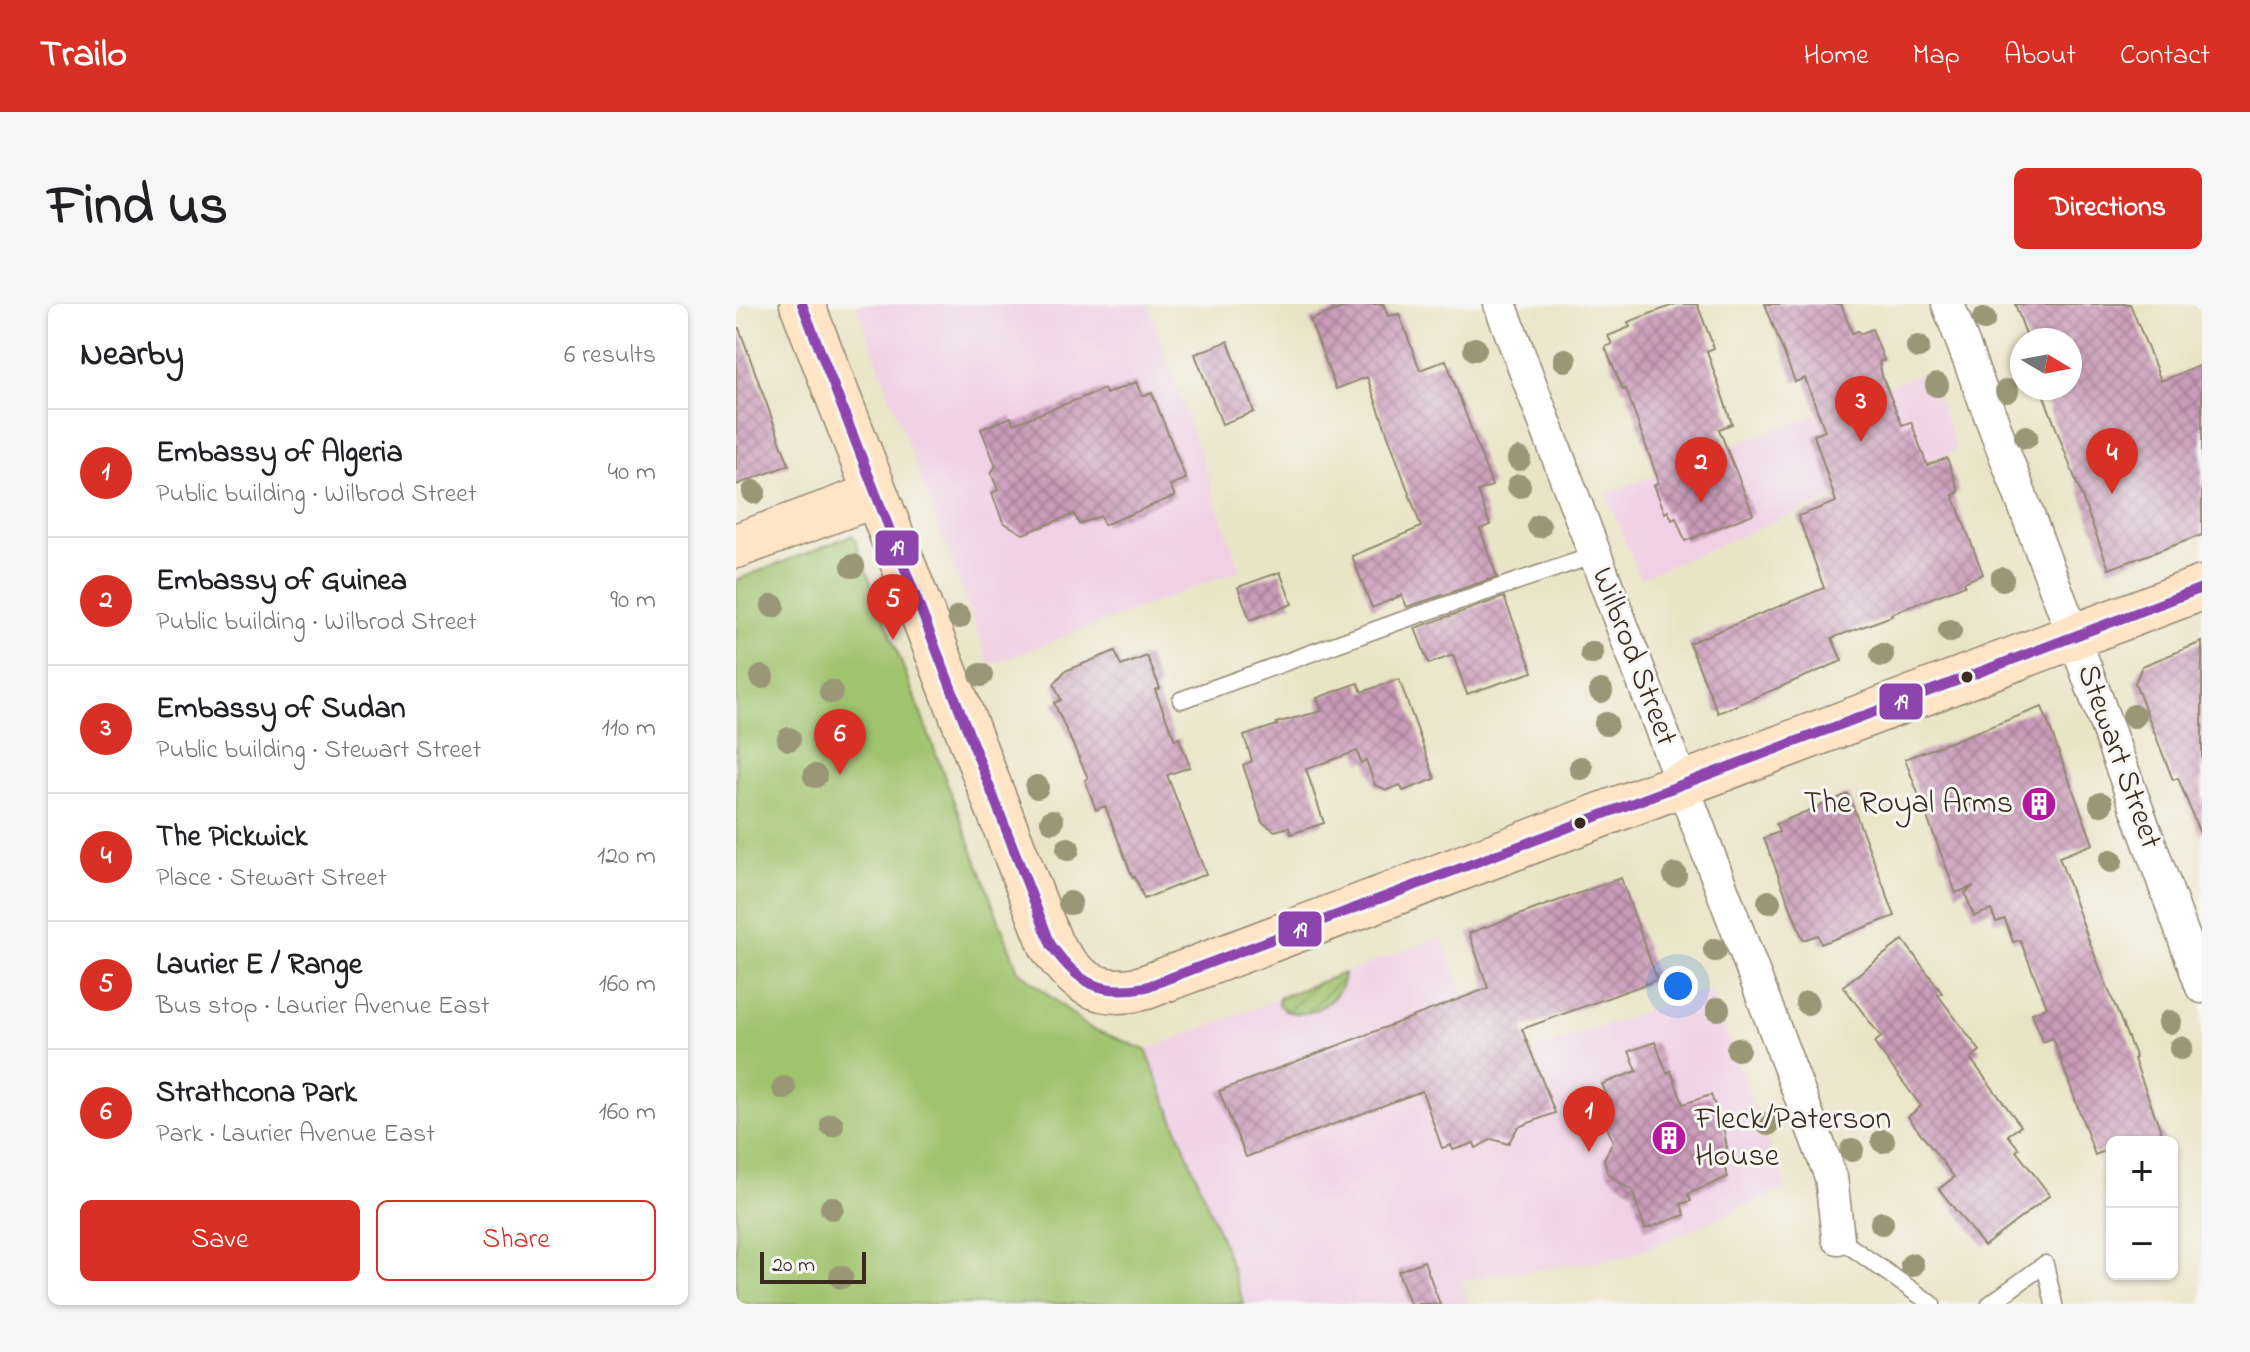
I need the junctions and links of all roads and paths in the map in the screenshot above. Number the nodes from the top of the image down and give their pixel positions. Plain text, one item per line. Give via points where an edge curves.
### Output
1 (802, 304) edge
2 (1500, 304) edge
3 (1948, 304) edge
4 (875, 495) junction
5 (736, 546) edge
6 (1595, 555) junction
7 (2202, 588) edge
8 (2074, 637) junction
9 (1181, 700) dead end
10 (1682, 785) junction
11 (2202, 987) edge
12 (1838, 1238) joint
13 (1932, 1304) edge
14 (1990, 1304) edge
15 (2054, 1304) edge

1 - 4 street
2 - 6 street, Wilbrod Street
3 - 8 street, Stewart Street
4 - 5 street
4 - 10 street via 1051,945 1075,976 1090,985 1108,991 1146,987
6 - 9 lane
6 - 10 street, Wilbrod Street
7 - 8 street
8 - 10 street
8 - 11 street, Stewart Street
10 - 12 street, Wilbrod Street via 1831,1177
12 - 13 lane
14 - 15 lane via 2045,1264

